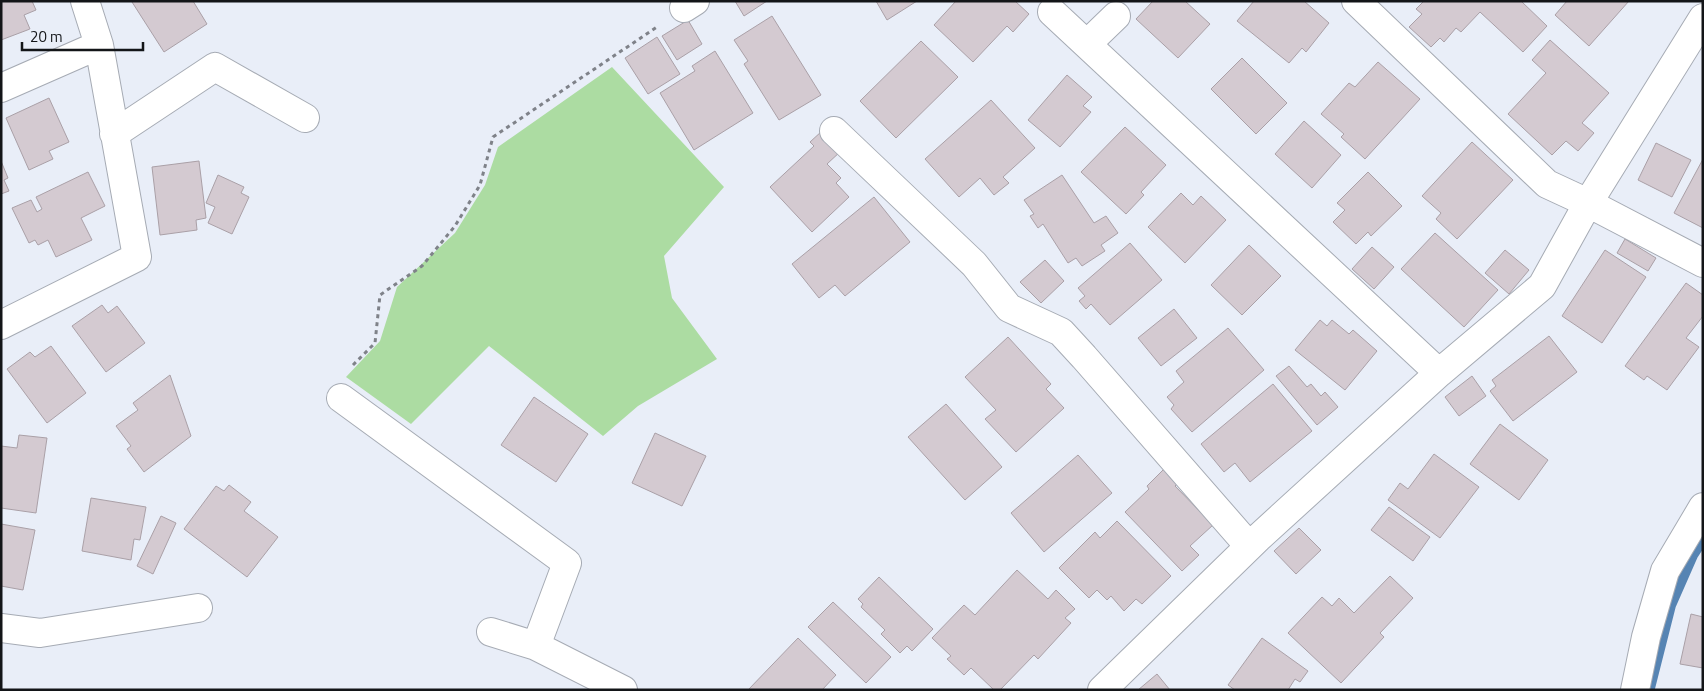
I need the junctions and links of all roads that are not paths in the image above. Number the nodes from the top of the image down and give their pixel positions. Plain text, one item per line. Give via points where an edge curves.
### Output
1 (85, 1) edge
2 (1356, 1) edge
3 (1691, 1) edge
4 (1703, 11) edge
5 (1052, 12) dead end
6 (1116, 16) dead end
7 (1703, 18) edge
8 (1087, 44) junction
9 (99, 45) junction
10 (1, 88) edge
11 (305, 118) dead end
12 (834, 131) dead end
13 (114, 134) junction
14 (1588, 203) junction
15 (1703, 263) edge
16 (1, 325) edge
17 (1439, 373) junction
18 (341, 398) dead end
19 (1703, 507) edge
20 (1249, 546) junction
21 (198, 608) dead end
22 (1, 628) edge
23 (491, 632) dead end
24 (536, 646) junction
25 (623, 690) edge
26 (1102, 690) edge
27 (1635, 690) edge

1 - 9 street
2 - 14 street via 1547,184
3 - 4 street
5 - 8 street
6 - 8 street
7 - 14 street
8 - 17 street
9 - 10 street
9 - 13 street
11 - 13 street via 215,67
12 - 20 street via 974,264 1009,308 1060,332 1084,356
13 - 16 street via 137,257
14 - 15 street
14 - 17 street via 1542,286
17 - 20 street
18 - 24 street via 566,563
19 - 27 street via 1664,571
20 - 26 street
21 - 22 street via 40,633
23 - 24 street
24 - 25 street

